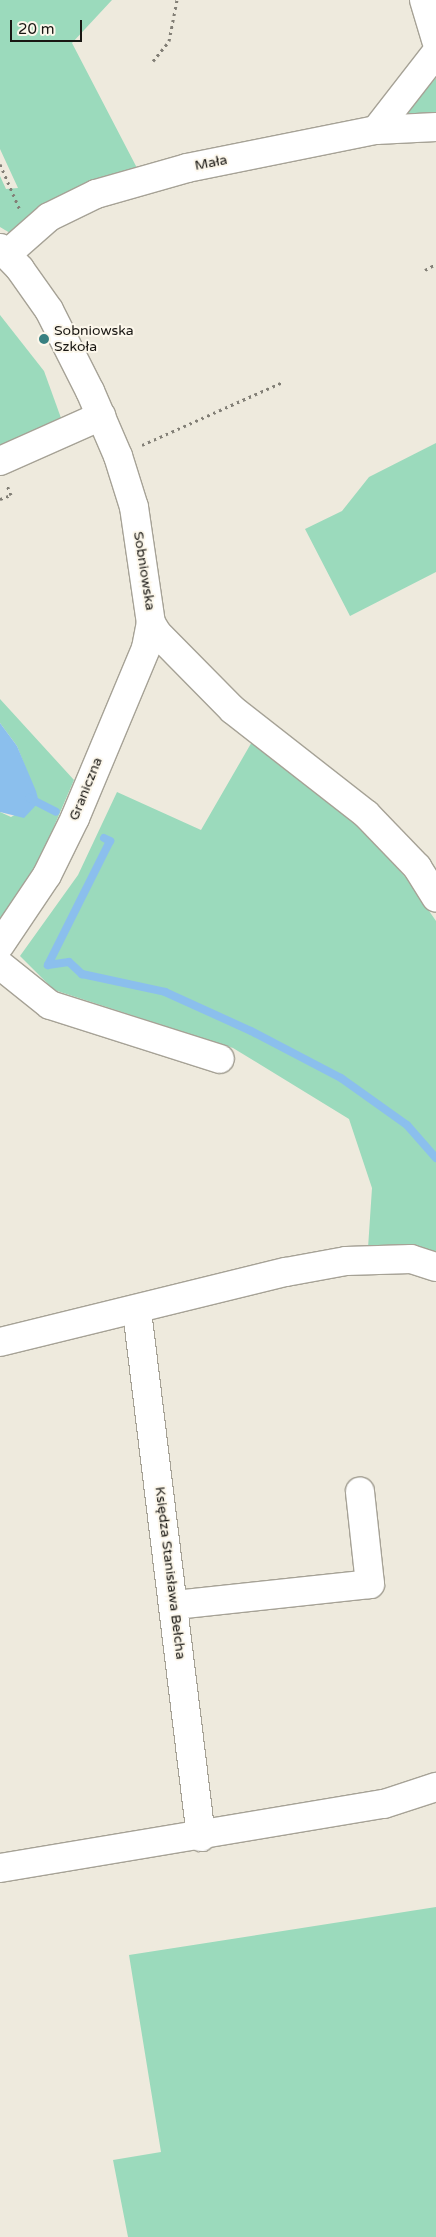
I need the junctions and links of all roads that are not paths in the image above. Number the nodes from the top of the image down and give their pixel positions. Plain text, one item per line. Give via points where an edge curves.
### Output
1 (424, 0) edge
2 (436, 40) edge
3 (436, 53) edge
4 (436, 127) edge
5 (376, 130) junction
6 (5, 258) edge
7 (101, 416) junction
8 (0, 461) edge
9 (152, 623) junction
10 (436, 897) edge
11 (0, 945) edge
12 (0, 966) edge
13 (220, 1059) dead end
14 (436, 1267) edge
15 (137, 1311) junction
16 (0, 1342) edge
17 (360, 1492) dead end
18 (175, 1605) junction
19 (436, 1787) edge
20 (201, 1837) junction
21 (0, 1868) edge

1 - 2 street
3 - 5 street
4 - 5 street, Mała
5 - 6 street, Mała via 187,168 96,194 48,217
6 - 7 street, Sobniowska via 49,310
7 - 8 street
7 - 9 street, Sobniowska via 134,507
9 - 10 street, Sobniowska via 164,642 233,710 366,814 416,867
9 - 11 street, Graniczna via 146,648 75,818 24,914
12 - 13 street via 50,1005
14 - 15 street via 411,1259 346,1261 286,1272
15 - 16 street
15 - 18 street, Księdza Stanisława Bełcha
17 - 18 street via 370,1584
18 - 20 street, Księdza Stanisława Bełcha
19 - 20 street via 384,1804
20 - 21 street

